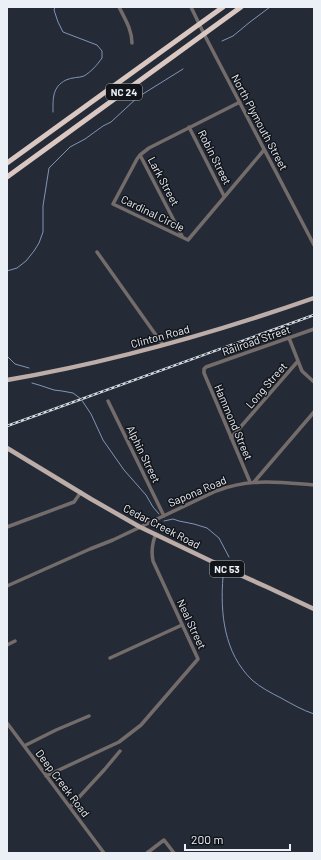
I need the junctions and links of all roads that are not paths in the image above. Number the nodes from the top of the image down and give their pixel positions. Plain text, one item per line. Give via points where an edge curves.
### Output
1 (119, 7) edge
2 (191, 7) edge
3 (223, 7) edge
4 (241, 7) edge
5 (200, 24) junction
6 (204, 34) junction
7 (132, 42) dead end
8 (240, 102) junction
9 (189, 127) junction
10 (264, 150) junction
11 (140, 155) junction
12 (7, 163) edge
13 (7, 177) edge
14 (224, 196) junction
15 (183, 237) junction
16 (314, 245) edge
17 (97, 252) dead end
18 (314, 298) edge
19 (314, 329) edge
20 (289, 338) junction
21 (163, 345) junction
22 (298, 361) junction
23 (204, 369) joint
24 (7, 380) edge
25 (314, 382) edge
26 (108, 400) dead end
27 (314, 412) edge
28 (231, 438) junction
29 (7, 448) edge
30 (252, 482) junction
31 (314, 485) edge
32 (81, 492) junction
33 (164, 516) junction
34 (7, 527) edge
35 (140, 527) junction
36 (156, 534) junction
37 (7, 586) edge
38 (314, 609) edge
39 (182, 625) junction
40 (15, 641) dead end
41 (7, 645) edge
42 (110, 658) dead end
43 (89, 716) dead end
44 (7, 723) edge
45 (24, 746) junction
46 (120, 751) dead end
47 (46, 776) junction
48 (70, 808) junction
49 (104, 853) edge
50 (147, 853) edge
51 (174, 853) edge

1 - 7 street via 132,35
2 - 5 street, North Plymouth Street
3 - 5 highway, NC 24
4 - 6 highway, NC 24
5 - 6 street, North Plymouth Street
5 - 12 highway, NC 24
6 - 8 street, North Plymouth Street
6 - 13 highway, NC 24
8 - 9 street, Cardinal Circle
8 - 10 street, North Plymouth Street
9 - 11 street, Cardinal Circle
9 - 14 street, Robin Street
10 - 14 street, Cardinal Circle
10 - 16 street, North Plymouth Street
11 - 15 street, Lark Street
11 - 15 street, Cardinal Circle via 113,204
14 - 15 street, Cardinal Circle via 188,240
17 - 21 street
18 - 21 main road, Clinton Road
19 - 20 street, Railroad Street
20 - 22 street
20 - 23 street, Railroad Street
21 - 24 main road, Clinton Road
22 - 25 street via 302,371
22 - 28 street, Long Street
23 - 28 street, Hammond Street
26 - 33 street, Alphin Street
27 - 30 street
28 - 30 street, Hammond Street
29 - 32 main road, Cedar Creek Road / NC 53
30 - 31 street, Sapona Road via 274,481
30 - 33 street, Sapona Road via 216,491
32 - 34 street via 74,502
32 - 35 main road, Cedar Creek Road / NC 53
33 - 35 street, Sapona Road
35 - 36 main road, Cedar Creek Road / NC 53
35 - 37 street, Sapona Road
36 - 38 main road, Cedar Creek Road / NC 53
36 - 39 street, Neal Street via 153,540 153,561
39 - 42 street
39 - 47 street, Neal Street via 198,659 141,725 119,742
40 - 41 street
43 - 45 street
44 - 45 street, Deep Creek Road
45 - 47 street, Deep Creek Road
46 - 48 street
47 - 48 street, Deep Creek Road
48 - 49 street, Deep Creek Road
50 - 51 street via 164,840

